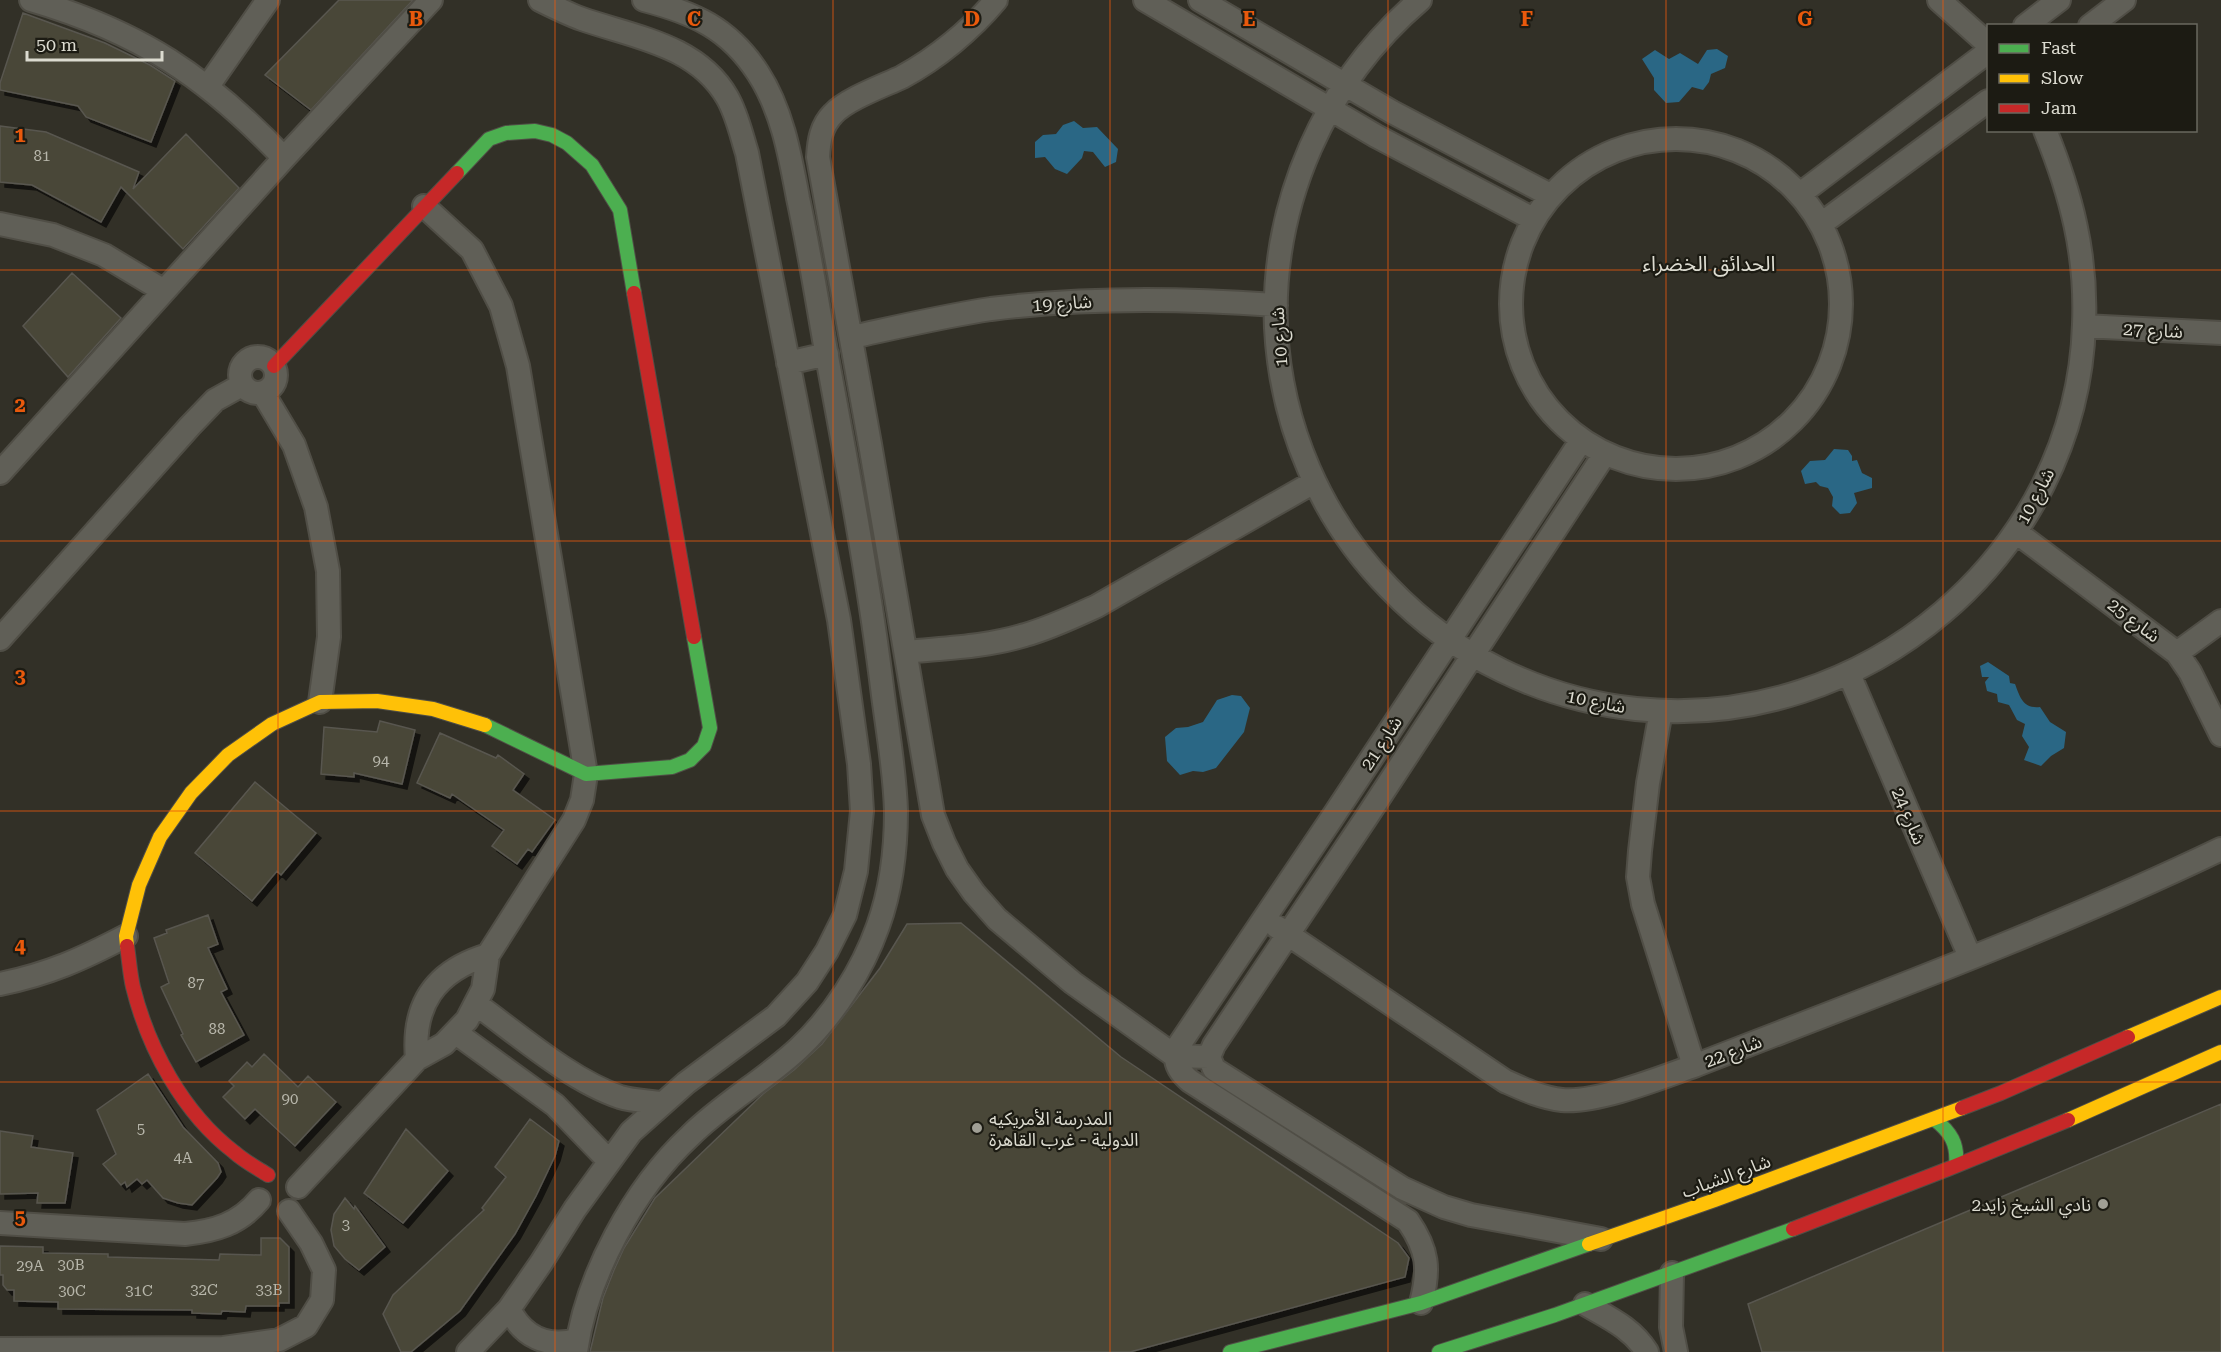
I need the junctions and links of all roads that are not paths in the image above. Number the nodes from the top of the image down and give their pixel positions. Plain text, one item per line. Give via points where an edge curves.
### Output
1 (31, 0) edge
2 (268, 0) edge
3 (431, 0) edge
4 (540, 0) edge
5 (644, 0) edge
6 (996, 0) edge
7 (1145, 0) edge
8 (1200, 0) edge
9 (1420, 0) edge
10 (1939, 0) edge
11 (2059, 0) edge
12 (2124, 0) edge
13 (2028, 24) edge
14 (2093, 24) edge
15 (1987, 42) edge
16 (1987, 54) edge
17 (1344, 85) junction
18 (208, 86) junction
19 (1987, 103) edge
20 (1329, 109) junction
21 (2046, 132) edge
22 (285, 158) junction
23 (1800, 194) junction
24 (1550, 195) junction
25 (424, 206) junction
26 (1533, 219) junction
27 (0, 224) edge
28 (1821, 224) junction
29 (164, 291) junction
30 (1276, 305) junction
31 (2084, 326) junction
32 (2221, 333) edge
33 (852, 337) junction
34 (827, 354) junction
35 (788, 363) junction
36 (274, 366) junction
37 (242, 385) junction
38 (263, 393) junction
39 (1581, 441) junction
40 (1604, 455) junction
41 (0, 473) edge
42 (1314, 482) junction
43 (2016, 532) junction
44 (2221, 621) edge
45 (0, 639) edge
46 (1449, 640) junction
47 (906, 652) junction
48 (2177, 653) junction
49 (1473, 656) junction
50 (1849, 674) junction
51 (320, 702) junction
52 (1661, 711) junction
53 (2221, 735) edge
54 (586, 774) junction
55 (2221, 849) edge
56 (1265, 919) junction
57 (1289, 935) junction
58 (126, 936) junction
59 (488, 955) junction
60 (1970, 957) junction
61 (0, 984) edge
62 (2221, 997) edge
63 (476, 1004) junction
64 (456, 1034) junction
65 (1177, 1050) junction
66 (1211, 1051) junction
67 (2221, 1052) edge
68 (417, 1059) junction
69 (556, 1062) junction
70 (1694, 1066) junction
71 (535, 1091) junction
72 (2001, 1093) junction
73 (661, 1103) junction
74 (2001, 1112) dead end
75 (1934, 1119) junction
76 (2011, 1130) dead end
77 (2023, 1139) junction
78 (609, 1161) junction
79 (1956, 1165) junction
80 (268, 1175) junction
81 (298, 1187) junction
82 (259, 1200) junction
83 (289, 1211) junction
84 (0, 1223) edge
85 (1603, 1240) junction
86 (1672, 1274) junction
87 (1421, 1303) junction
88 (1585, 1304) junction
89 (509, 1309) junction
90 (0, 1328) edge
91 (576, 1346) edge
92 (5, 1349) edge
93 (468, 1352) edge
94 (1230, 1352) edge
95 (1439, 1352) edge
96 (1647, 1352) edge
97 (1676, 1352) edge

1 - 18 street via 123,33
2 - 18 street
3 - 22 street
4 - 35 street via 580,18 674,49 706,70 727,96 747,153
5 - 34 street via 696,16 725,34 757,71 770,93 786,140
6 - 33 street via 938,54 906,75 844,105 833,114 819,138 818,157
7 - 20 street
8 - 17 street
9 - 17 street, شارع 10 via 1371,48
10 - 15 street
11 - 13 street
12 - 14 street
16 - 23 street
17 - 20 street, شارع 10
17 - 24 street
18 - 22 street
19 - 28 street
20 - 26 street
20 - 30 street, شارع 10 via 1306,155 1290,204 1279,254
21 - 31 street, شارع 10 via 2063,173 2076,223 2084,274
22 - 29 street
23 - 24 street via 1774,170 1744,152 1710,141 1676,138 1640,142 1607,153 1576,171
23 - 28 street
24 - 26 street
25 - 36 street
25 - 54 street via 472,250 501,306 518,366
25 - 54 street via 489,139 516,131 544,132 570,143 591,162 620,210 710,728 704,746 690,760 672,767
26 - 39 street via 1514,265 1510,315 1520,364 1545,407
27 - 29 street via 53,235 104,255
28 - 40 street via 1837,265 1842,309 1835,352 1816,393 1785,429 1744,456 1698,469 1649,469
29 - 41 street
30 - 33 street, شارع 19 via 1132,299 1061,302 991,309
30 - 42 street, شارع 10 via 1283,386
31 - 32 street, شارع 27
31 - 43 street, شارع 10 via 2078,381 2057,454
33 - 47 street
34 - 35 street
34 - 91 street via 873,612 896,810 893,860 879,924 862,964 835,1007 799,1048 689,1136 654,1175 608,1253
35 - 73 street via 839,620 859,764 862,811 856,871 845,915 807,982 776,1016
36 - 37 street via 267,359 249,359 239,375
36 - 38 street via 272,387
37 - 38 street via 247,391
37 - 45 street via 215,400 190,426
38 - 51 street via 294,445 316,507 326,561 329,637
39 - 40 street
39 - 46 street, شارع 21
40 - 49 street, شارع 21
42 - 46 street, شارع 10 via 1340,528 1371,570 1408,608
42 - 47 street via 1061,623 985,644
43 - 48 street, شارع 25
43 - 50 street, شارع 10 via 1942,615 1897,648
44 - 48 street
46 - 49 street, شارع 10
46 - 56 street, شارع 21
47 - 65 street via 933,815 957,869 997,919 1073,983
48 - 53 street, شارع 25
49 - 52 street, شارع 10 via 1558,694 1609,706
49 - 57 street, شارع 21
50 - 52 street, شارع 10 via 1757,704 1709,711
50 - 60 street, شارع 24
51 - 54 street via 377,701 433,709 487,726
51 - 58 street via 272,724 228,754 191,793 160,837 139,885
52 - 70 street via 1638,877
54 - 59 street via 574,820
55 - 60 street, شارع 22
56 - 57 street, شارع 22
56 - 65 street, شارع 21
57 - 66 street, شارع 21
57 - 70 street, شارع 22 via 1504,1081 1533,1093 1563,1100 1592,1098
58 - 61 street via 80,960 31,978
58 - 80 street via 133,986 148,1033 170,1077 198,1117 233,1152
59 - 63 street via 483,989
59 - 68 street via 452,970 426,1000 418,1019
60 - 70 street, شارع 22
62 - 72 street, شارع الشباب
63 - 64 street
63 - 69 street
64 - 68 street
64 - 71 street
65 - 66 street
65 - 87 street via 1177,1066 1190,1081 1408,1221 1420,1239 1426,1259 1427,1281
66 - 85 street via 1215,1069 1402,1188 1471,1215
67 - 77 street
68 - 81 street
69 - 71 street
69 - 73 street via 622,1098
71 - 78 street via 555,1105
72 - 74 street
72 - 75 street, شارع الشباب
73 - 78 street
75 - 79 street via 1946,1127 1956,1142
75 - 85 street, شارع الشباب
76 - 77 street
77 - 79 street
78 - 89 street
79 - 86 street
80 - 81 street via 286,1174
80 - 82 street via 261,1181
81 - 83 street via 296,1204
82 - 83 street via 271,1213
82 - 84 street via 248,1214 229,1225 185,1234
83 - 92 street via 324,1270 322,1300 306,1326 279,1340 223,1348
85 - 87 street, شارع الشباب
86 - 88 street
86 - 97 street via 1670,1317
87 - 94 street, شارع الشباب
88 - 95 street
88 - 96 street via 1630,1331
89 - 91 street via 522,1329 542,1341
89 - 93 street
90 - 92 street

